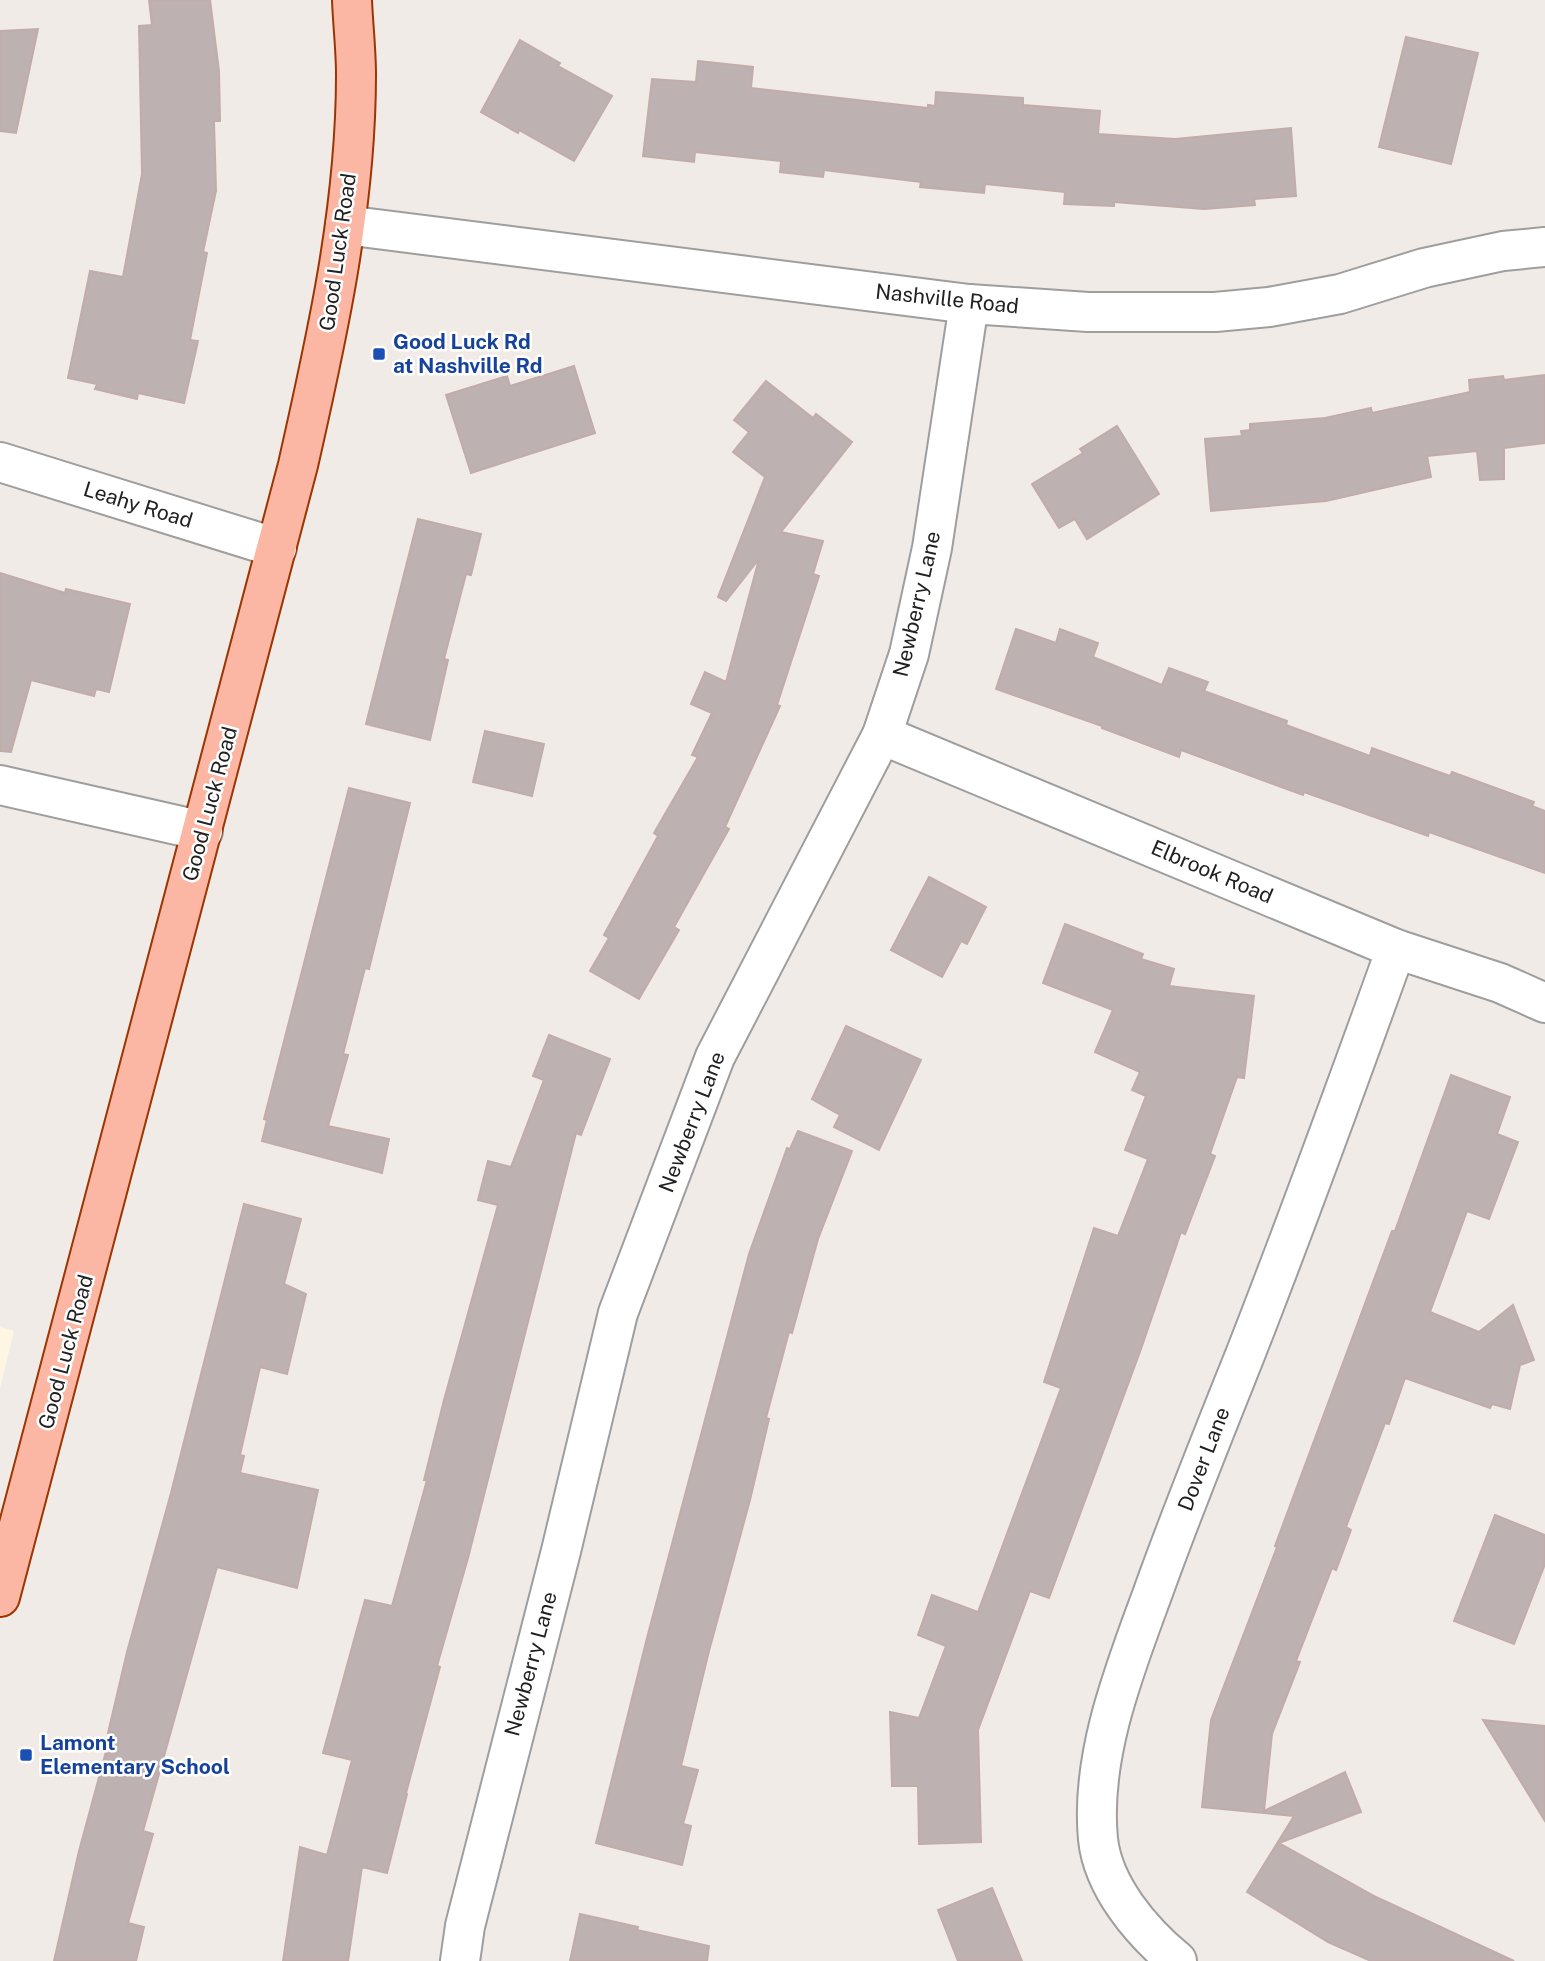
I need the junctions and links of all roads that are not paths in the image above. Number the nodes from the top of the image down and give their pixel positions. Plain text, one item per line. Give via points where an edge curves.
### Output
1 (352, 0) edge
2 (345, 225) junction
3 (1545, 247) edge
4 (969, 304) junction
5 (0, 462) edge
6 (277, 548) junction
7 (882, 735) junction
8 (0, 785) edge
9 (203, 831) junction
10 (1396, 949) junction
11 (1545, 1003) edge
12 (0, 1597) edge
13 (460, 1961) edge
14 (1177, 1961) edge

1 - 2 main road, Good Luck Road via 356,75
2 - 4 street, Nashville Road
2 - 6 main road, Good Luck Road via 326,343
3 - 4 street, Nashville Road via 1424,268 1340,294 1269,307 1088,312
4 - 7 street, Newberry Lane via 932,548 909,654
5 - 6 street, Leahy Road
6 - 9 main road, Good Luck Road
7 - 10 street, Elbrook Road
7 - 13 street, Newberry Lane via 715,1057 618,1313 468,1913
8 - 9 street
9 - 12 main road, Good Luck Road
10 - 11 street, Elbrook Road
10 - 14 street, Dover Lane via 1136,1638 1107,1740 1097,1794 1098,1843 1119,1895 1157,1944

